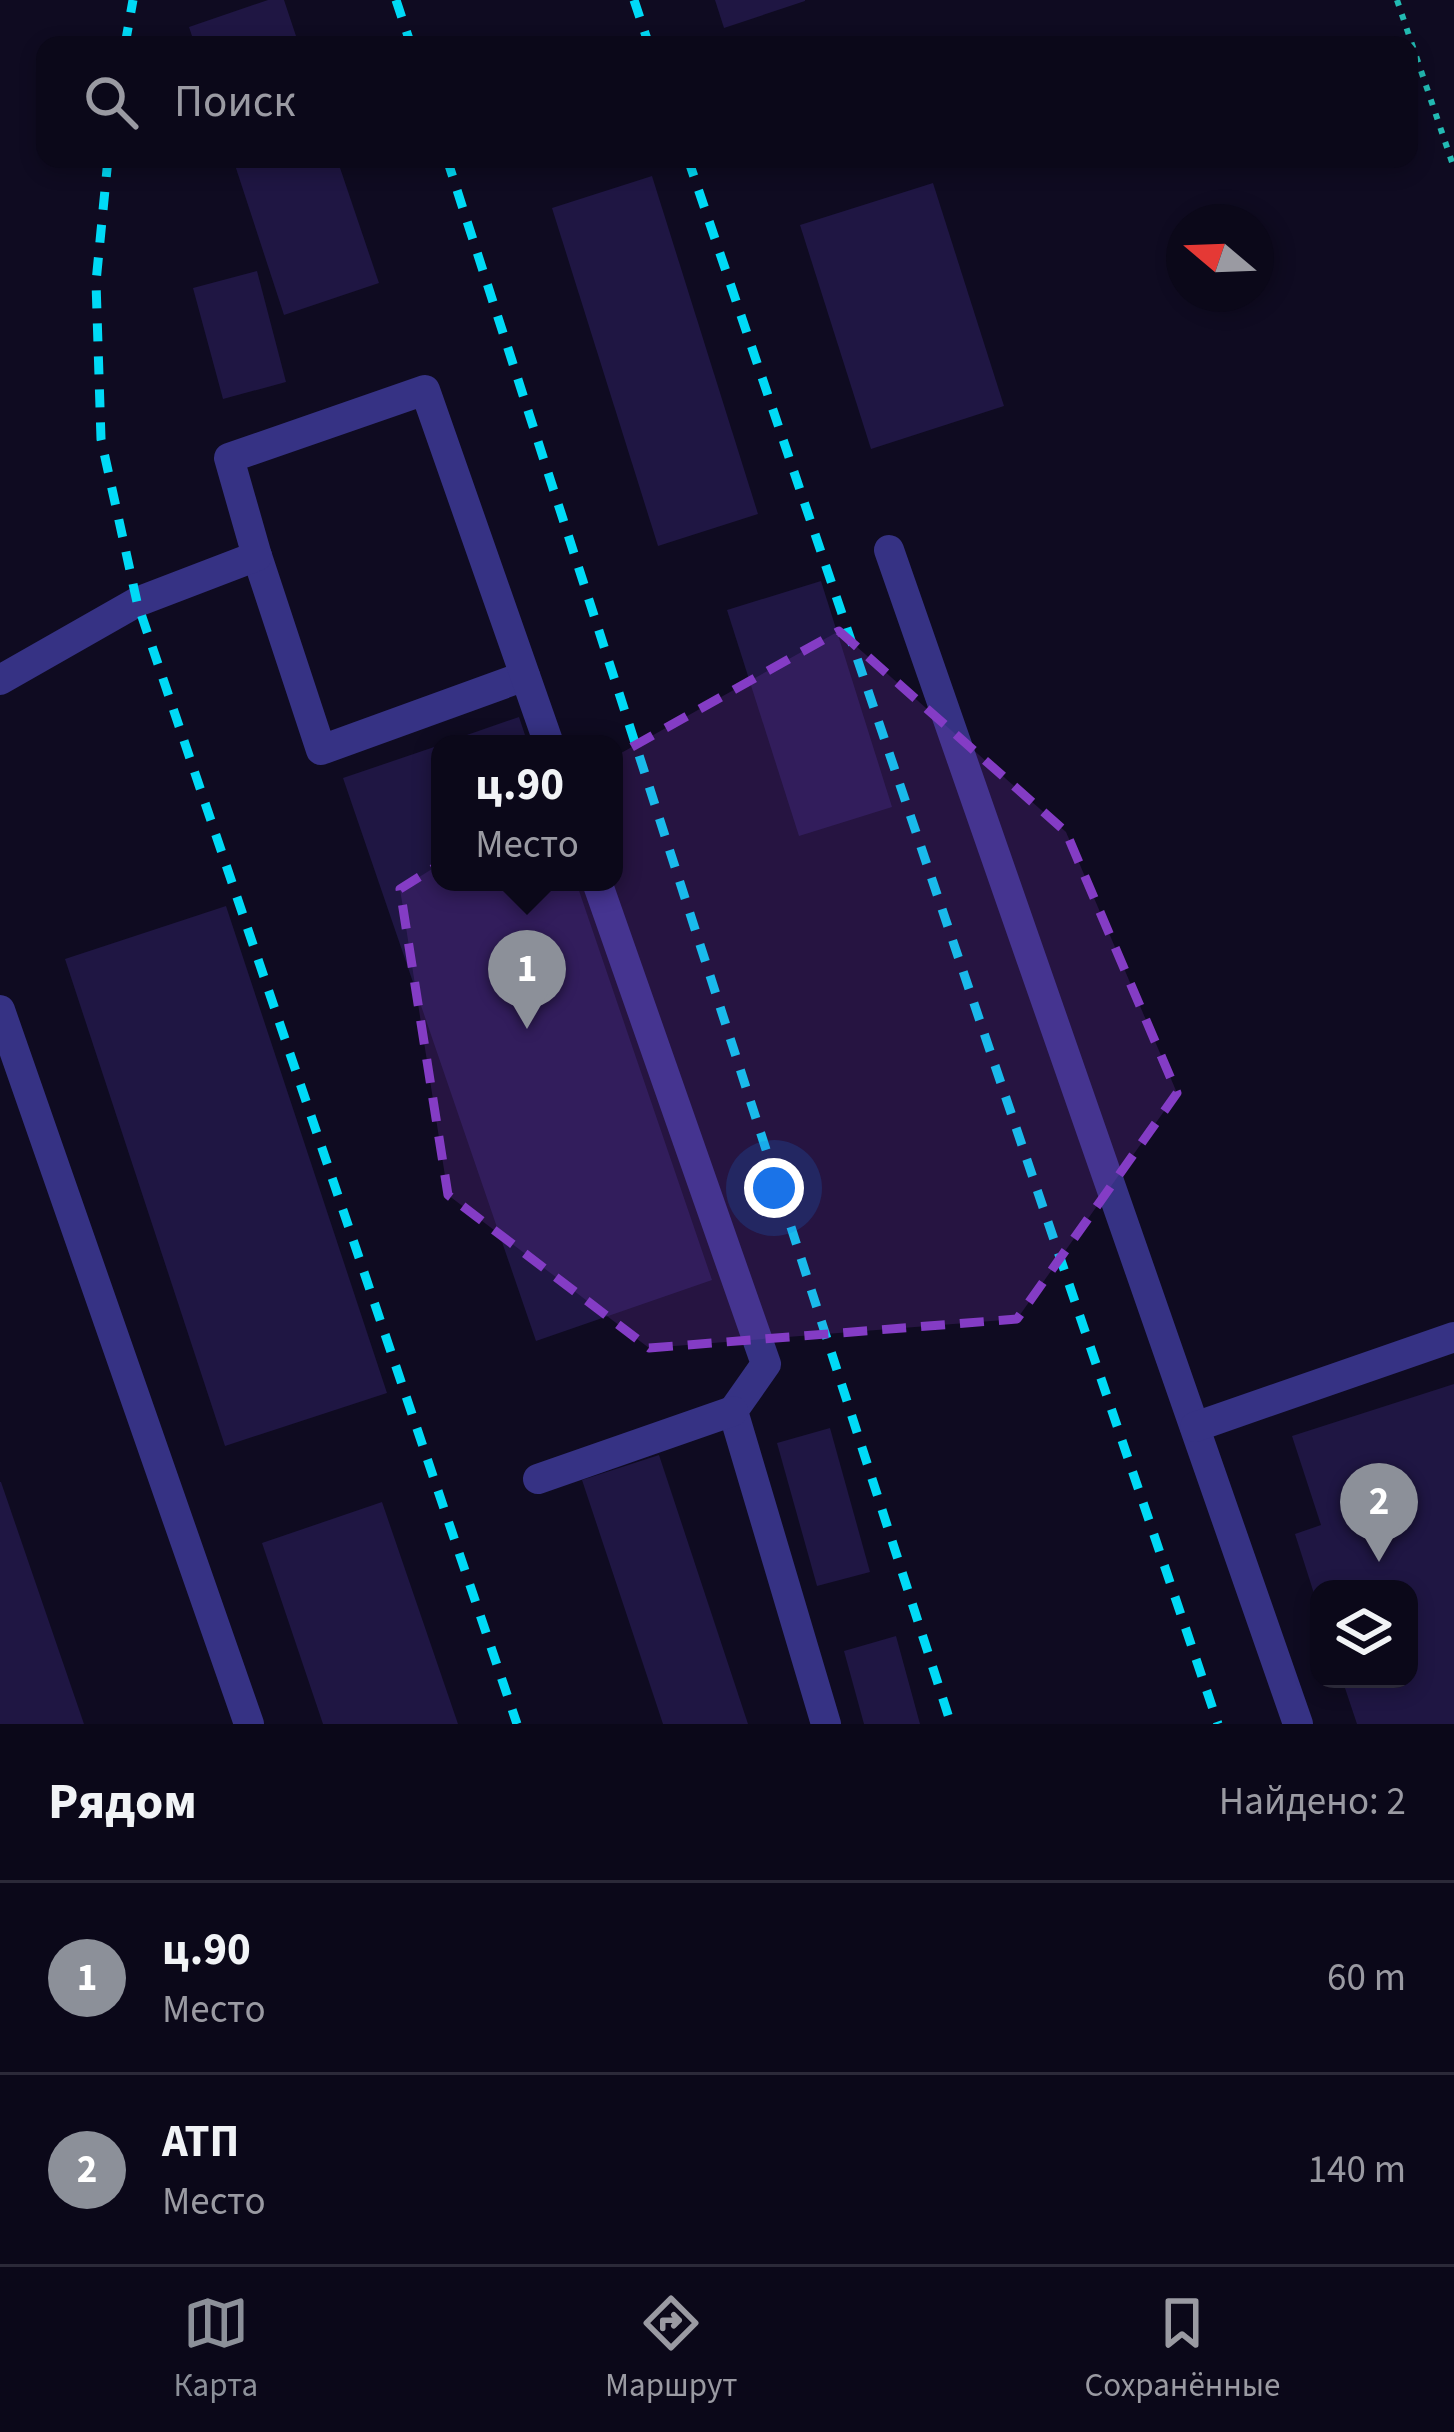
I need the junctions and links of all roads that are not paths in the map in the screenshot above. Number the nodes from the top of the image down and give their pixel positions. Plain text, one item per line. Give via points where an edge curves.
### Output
1 (890, 550) dead end
2 (257, 556) junction
3 (525, 676) junction
4 (0, 680) edge
5 (546, 735) edge
6 (600, 891) edge
7 (0, 1010) edge
8 (1454, 1337) edge
9 (733, 1411) junction
10 (1195, 1427) junction
11 (538, 1479) dead end
12 (249, 1724) edge
13 (826, 1724) edge
14 (1298, 1724) edge

1 - 10 lane
2 - 3 lane via 321,750
2 - 3 lane via 229,458 425,391
2 - 4 lane via 137,602
3 - 5 lane
6 - 9 lane via 766,1364
7 - 12 lane
8 - 10 lane
9 - 11 lane
9 - 13 lane
10 - 14 lane

